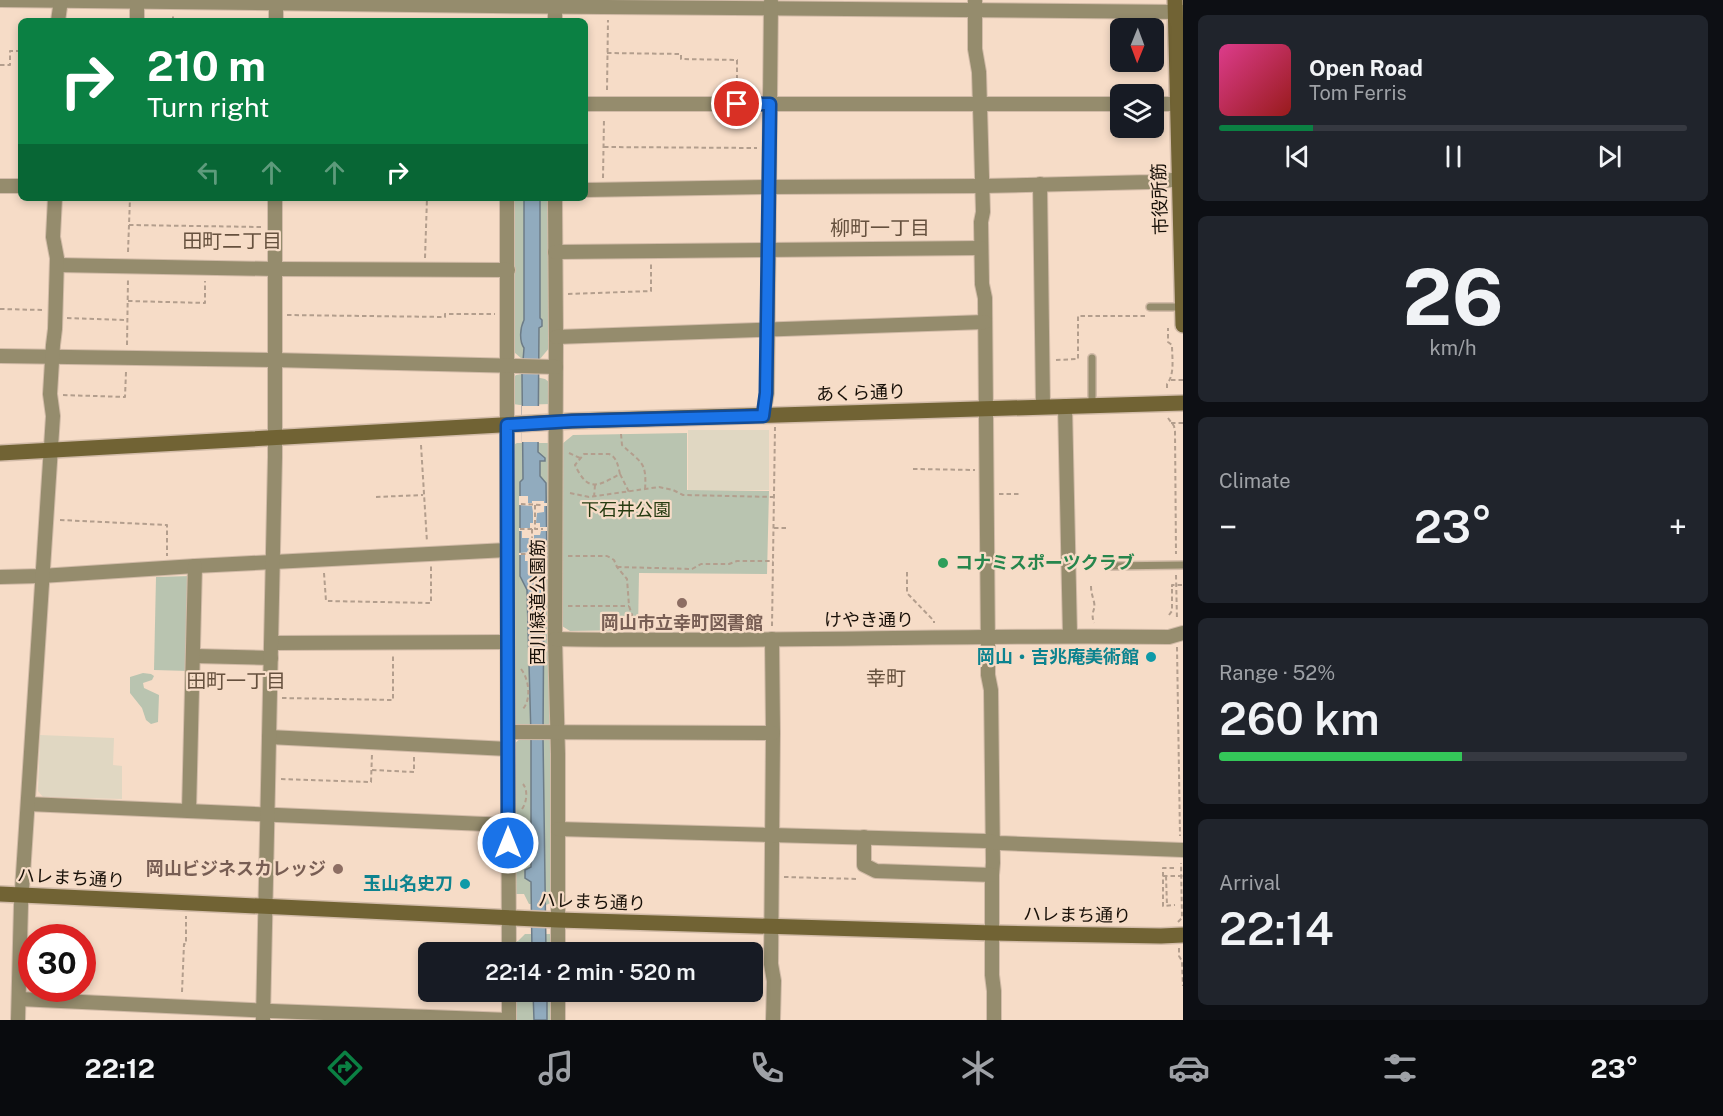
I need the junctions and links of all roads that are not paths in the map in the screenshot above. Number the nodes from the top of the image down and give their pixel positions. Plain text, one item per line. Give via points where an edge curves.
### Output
1 (0, 0) edge
2 (61, 1) edge
3 (137, 2) junction
4 (276, 2) edge
5 (771, 5) edge
6 (976, 5) edge
7 (1178, 6) edge
8 (506, 9) edge
9 (552, 9) edge
10 (58, 18) edge
11 (137, 18) edge
12 (276, 18) edge
13 (588, 104) edge
14 (770, 104) junction
15 (1110, 104) edge
16 (1164, 104) edge
17 (1177, 104) junction
18 (979, 105) junction
19 (1181, 179) edge
20 (1040, 184) junction
21 (0, 186) edge
22 (18, 186) edge
23 (982, 186) junction
24 (768, 187) junction
25 (588, 190) edge
26 (55, 201) edge
27 (275, 201) edge
28 (507, 201) edge
29 (555, 201) edge
30 (981, 248) junction
31 (768, 251) junction
32 (555, 252) junction
33 (57, 265) junction
34 (275, 270) junction
35 (508, 270) junction
36 (1149, 307) dead end
37 (1183, 307) edge
38 (985, 322) junction
39 (1183, 326) edge
40 (767, 331) junction
41 (556, 337) junction
42 (0, 356) edge
43 (52, 358) junction
44 (1092, 358) dead end
45 (274, 360) junction
46 (507, 367) junction
47 (556, 368) junction
48 (1183, 403) edge
49 (1092, 405) junction
50 (1043, 406) junction
51 (1065, 406) junction
52 (986, 408) junction
53 (769, 416) junction
54 (556, 422) junction
55 (514, 424) junction
56 (274, 437) junction
57 (51, 450) junction
58 (0, 453) edge
59 (513, 552) junction
60 (272, 562) junction
61 (1180, 565) edge
62 (195, 566) junction
63 (1110, 566) dead end
64 (41, 576) junction
65 (0, 577) edge
66 (1177, 634) edge
67 (1070, 635) junction
68 (988, 638) junction
69 (555, 639) junction
70 (772, 639) junction
71 (507, 642) junction
72 (272, 643) junction
73 (194, 656) junction
74 (271, 658) junction
75 (508, 732) junction
76 (543, 732) junction
77 (773, 733) junction
78 (269, 738) junction
79 (508, 749) junction
80 (28, 804) junction
81 (189, 811) junction
82 (267, 815) junction
83 (508, 825) junction
84 (558, 829) junction
85 (773, 834) junction
86 (864, 837) junction
87 (993, 842) junction
88 (1182, 850) edge
89 (992, 875) junction
90 (0, 894) edge
91 (22, 895) junction
92 (266, 907) junction
93 (509, 918) junction
94 (552, 920) junction
95 (21, 924) edge
96 (771, 927) junction
97 (1181, 928) edge
98 (993, 933) junction
99 (509, 942) edge
100 (556, 942) edge
101 (18, 1002) edge
102 (80, 1002) edge
103 (509, 1002) edge
104 (558, 1002) edge
105 (263, 1015) edge
106 (18, 1020) edge
107 (509, 1020) edge
108 (558, 1020) edge
109 (773, 1020) edge
110 (994, 1020) edge

1 - 2 street
2 - 3 street
2 - 10 street
3 - 4 street
3 - 11 street
4 - 8 street
4 - 12 street
5 - 6 street
5 - 9 street
5 - 14 street
6 - 7 street
6 - 18 street
7 - 17 street, 市役所筋
8 - 9 street
13 - 14 street
14 - 18 street
14 - 24 street
15 - 18 street
16 - 17 street
17 - 19 street, 市役所筋
18 - 23 street
19 - 20 street
19 - 37 street, 市役所筋
20 - 23 street
20 - 50 street
21 - 22 street
23 - 24 street
23 - 30 street
24 - 25 street
24 - 31 street
26 - 33 street via 53,237
27 - 34 street
28 - 35 street
29 - 32 street, 西川緑道公園筋
30 - 31 street
30 - 38 street
31 - 32 street
31 - 40 street
32 - 41 street, 西川緑道公園筋
33 - 34 street
33 - 43 street
34 - 35 street
34 - 45 street
35 - 46 street
36 - 37 lane
37 - 39 street, 市役所筋
38 - 40 street
38 - 52 street
40 - 41 street
40 - 53 street
41 - 47 street, 西川緑道公園筋
42 - 43 street
43 - 45 street
43 - 57 street
44 - 49 lane
45 - 46 street
45 - 56 street
46 - 47 street
46 - 55 street
47 - 54 street, 西川緑道公園筋
48 - 49 street, あくら通り
49 - 51 street, あくら通り
50 - 51 street, あくら通り
50 - 52 street, あくら通り
51 - 67 street
52 - 53 street, あくら通り
52 - 68 street
53 - 54 street, あくら通り
54 - 55 street, あくら通り
54 - 69 street, 西川緑道公園筋
55 - 56 street, あくら通り
55 - 59 street
56 - 57 street, あくら通り
56 - 60 street
57 - 58 street, あくら通り
57 - 64 street
59 - 60 street
59 - 71 street
60 - 62 street
60 - 72 street
61 - 63 lane
62 - 64 street
62 - 73 street
64 - 65 street
64 - 80 street
66 - 67 street, けやき通り
67 - 68 street, けやき通り
68 - 70 street, けやき通り
68 - 87 street
69 - 70 street, けやき通り
69 - 76 street, 西川緑道公園筋
70 - 77 street
71 - 72 street
71 - 75 street
72 - 74 street
73 - 74 street
73 - 81 street
74 - 78 street
75 - 76 street
75 - 79 street
76 - 77 street
76 - 84 street, 西川緑道公園筋
77 - 85 street
78 - 79 street
78 - 82 street
79 - 83 street
80 - 81 street
80 - 91 street
81 - 82 street
82 - 83 street
82 - 92 street
83 - 93 street
84 - 85 street
84 - 94 street, 西川緑道公園筋
85 - 86 street
85 - 96 street
86 - 87 street
86 - 89 street via 864,865 876,871
87 - 88 street
87 - 89 street
89 - 98 street
90 - 91 street, ハレまち通り
91 - 92 street, ハレまち通り
91 - 95 street
92 - 93 street, ハレまち通り
92 - 105 street
93 - 94 street, ハレまち通り
93 - 99 street
94 - 96 street, ハレまち通り
94 - 100 street, 西川緑道公園筋
96 - 98 street, ハレまち通り
96 - 109 street
97 - 98 street, ハレまち通り via 1161,936
98 - 110 street
101 - 106 street
102 - 105 street
103 - 107 street
104 - 108 street
105 - 107 street

